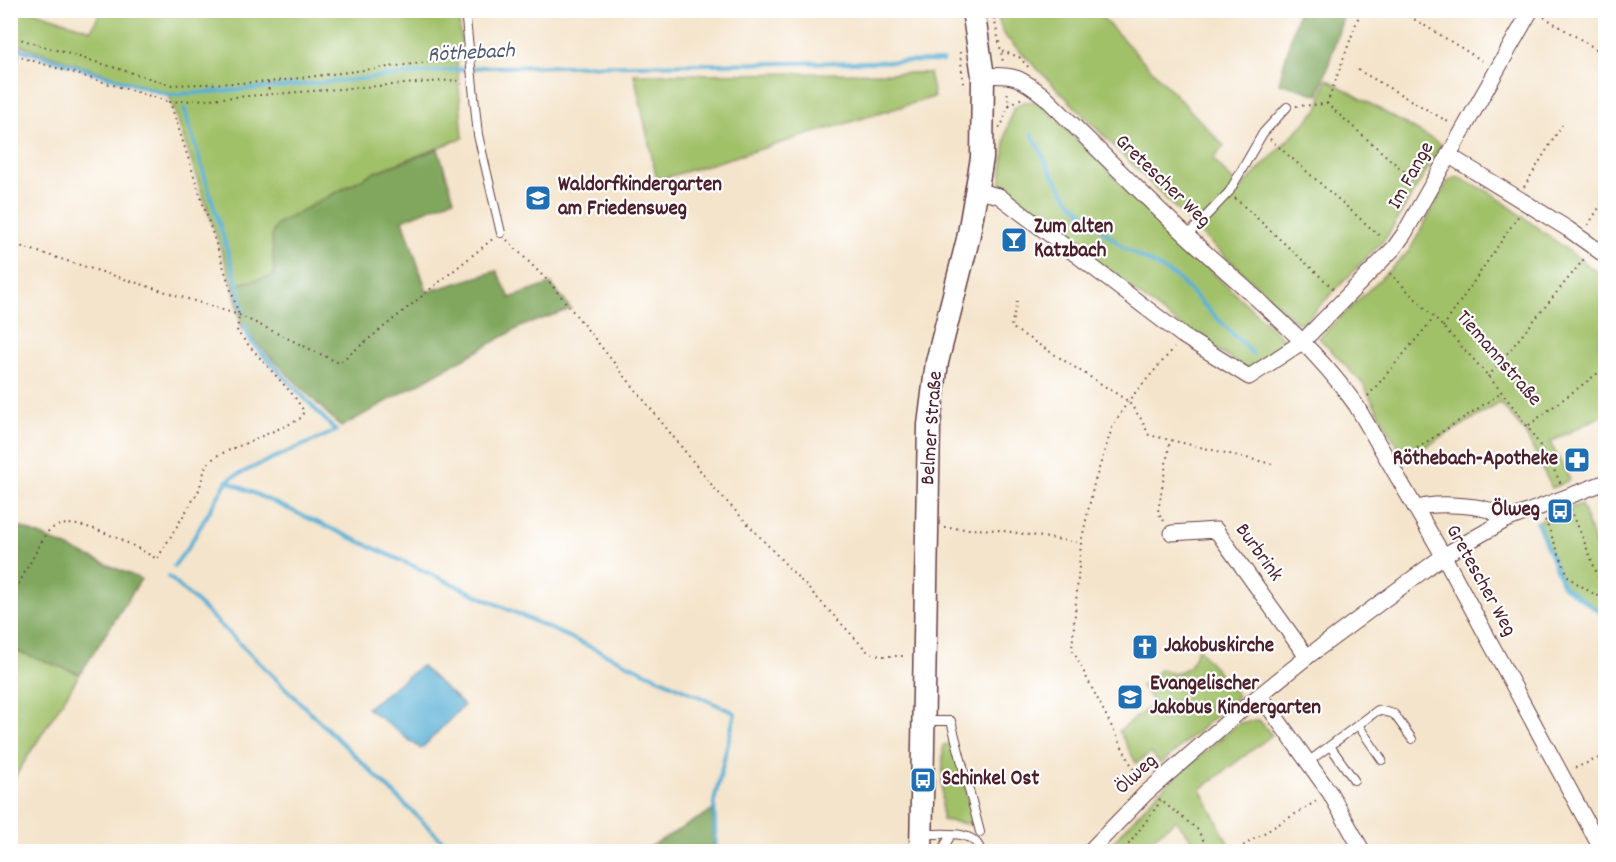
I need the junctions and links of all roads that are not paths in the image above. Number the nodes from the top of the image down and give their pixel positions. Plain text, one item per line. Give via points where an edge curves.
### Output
1 (465, 10) edge
2 (973, 10) edge
3 (1535, 12) edge
4 (983, 76) junction
5 (1287, 107) road end
6 (1448, 155) junction
7 (978, 191) junction
8 (501, 233) road end
9 (1187, 236) junction
10 (1599, 252) edge
11 (1302, 342) junction
12 (1605, 482) edge
13 (1416, 509) junction
14 (1506, 520) junction
15 (1172, 533) road end
16 (1443, 556) junction
17 (1307, 657) junction
18 (1260, 695) junction
19 (924, 721) junction
20 (1358, 725) junction
21 (1412, 739) dead end
22 (1330, 746) junction
23 (1382, 760) dead end
24 (1308, 762) junction
25 (1354, 780) dead end
26 (980, 832) dead end
27 (951, 835) junction
28 (921, 843) edge
29 (945, 852) edge
30 (981, 852) edge
31 (1089, 852) edge
32 (1363, 852) edge
33 (1603, 852) edge

1 - 8 lane via 478,135
2 - 4 street, Belmer Straße
3 - 6 street, Im Fange
4 - 7 street, Belmer Straße
4 - 9 street, Gretescher Weg via 1005,75 1024,80
5 - 9 lane via 1263,133 1229,192
6 - 10 street
6 - 11 street, Im Fange via 1394,249
7 - 11 street via 999,196 1183,336 1249,377
7 - 19 street, Belmer Straße via 937,362 929,425
9 - 11 street, Gretescher Weg
11 - 13 street, Gretescher Weg via 1356,405
12 - 14 street, Ölweg
13 - 14 street via 1435,505 1481,508
13 - 16 street, Gretescher Weg
14 - 16 street, Ölweg
15 - 17 street, Burbrink via 1216,531
16 - 17 street, Ölweg
16 - 33 street, Gretescher Weg
17 - 18 street, Ölweg
18 - 24 street
18 - 31 street, Ölweg via 1146,793
19 - 26 lane via 951,722
19 - 28 street, Belmer Straße
20 - 21 lane via 1378,710 1395,714
20 - 22 lane
20 - 23 lane
22 - 24 lane
22 - 25 lane
24 - 32 street via 1330,792
27 - 28 lane
27 - 29 lane
27 - 30 lane via 972,838

